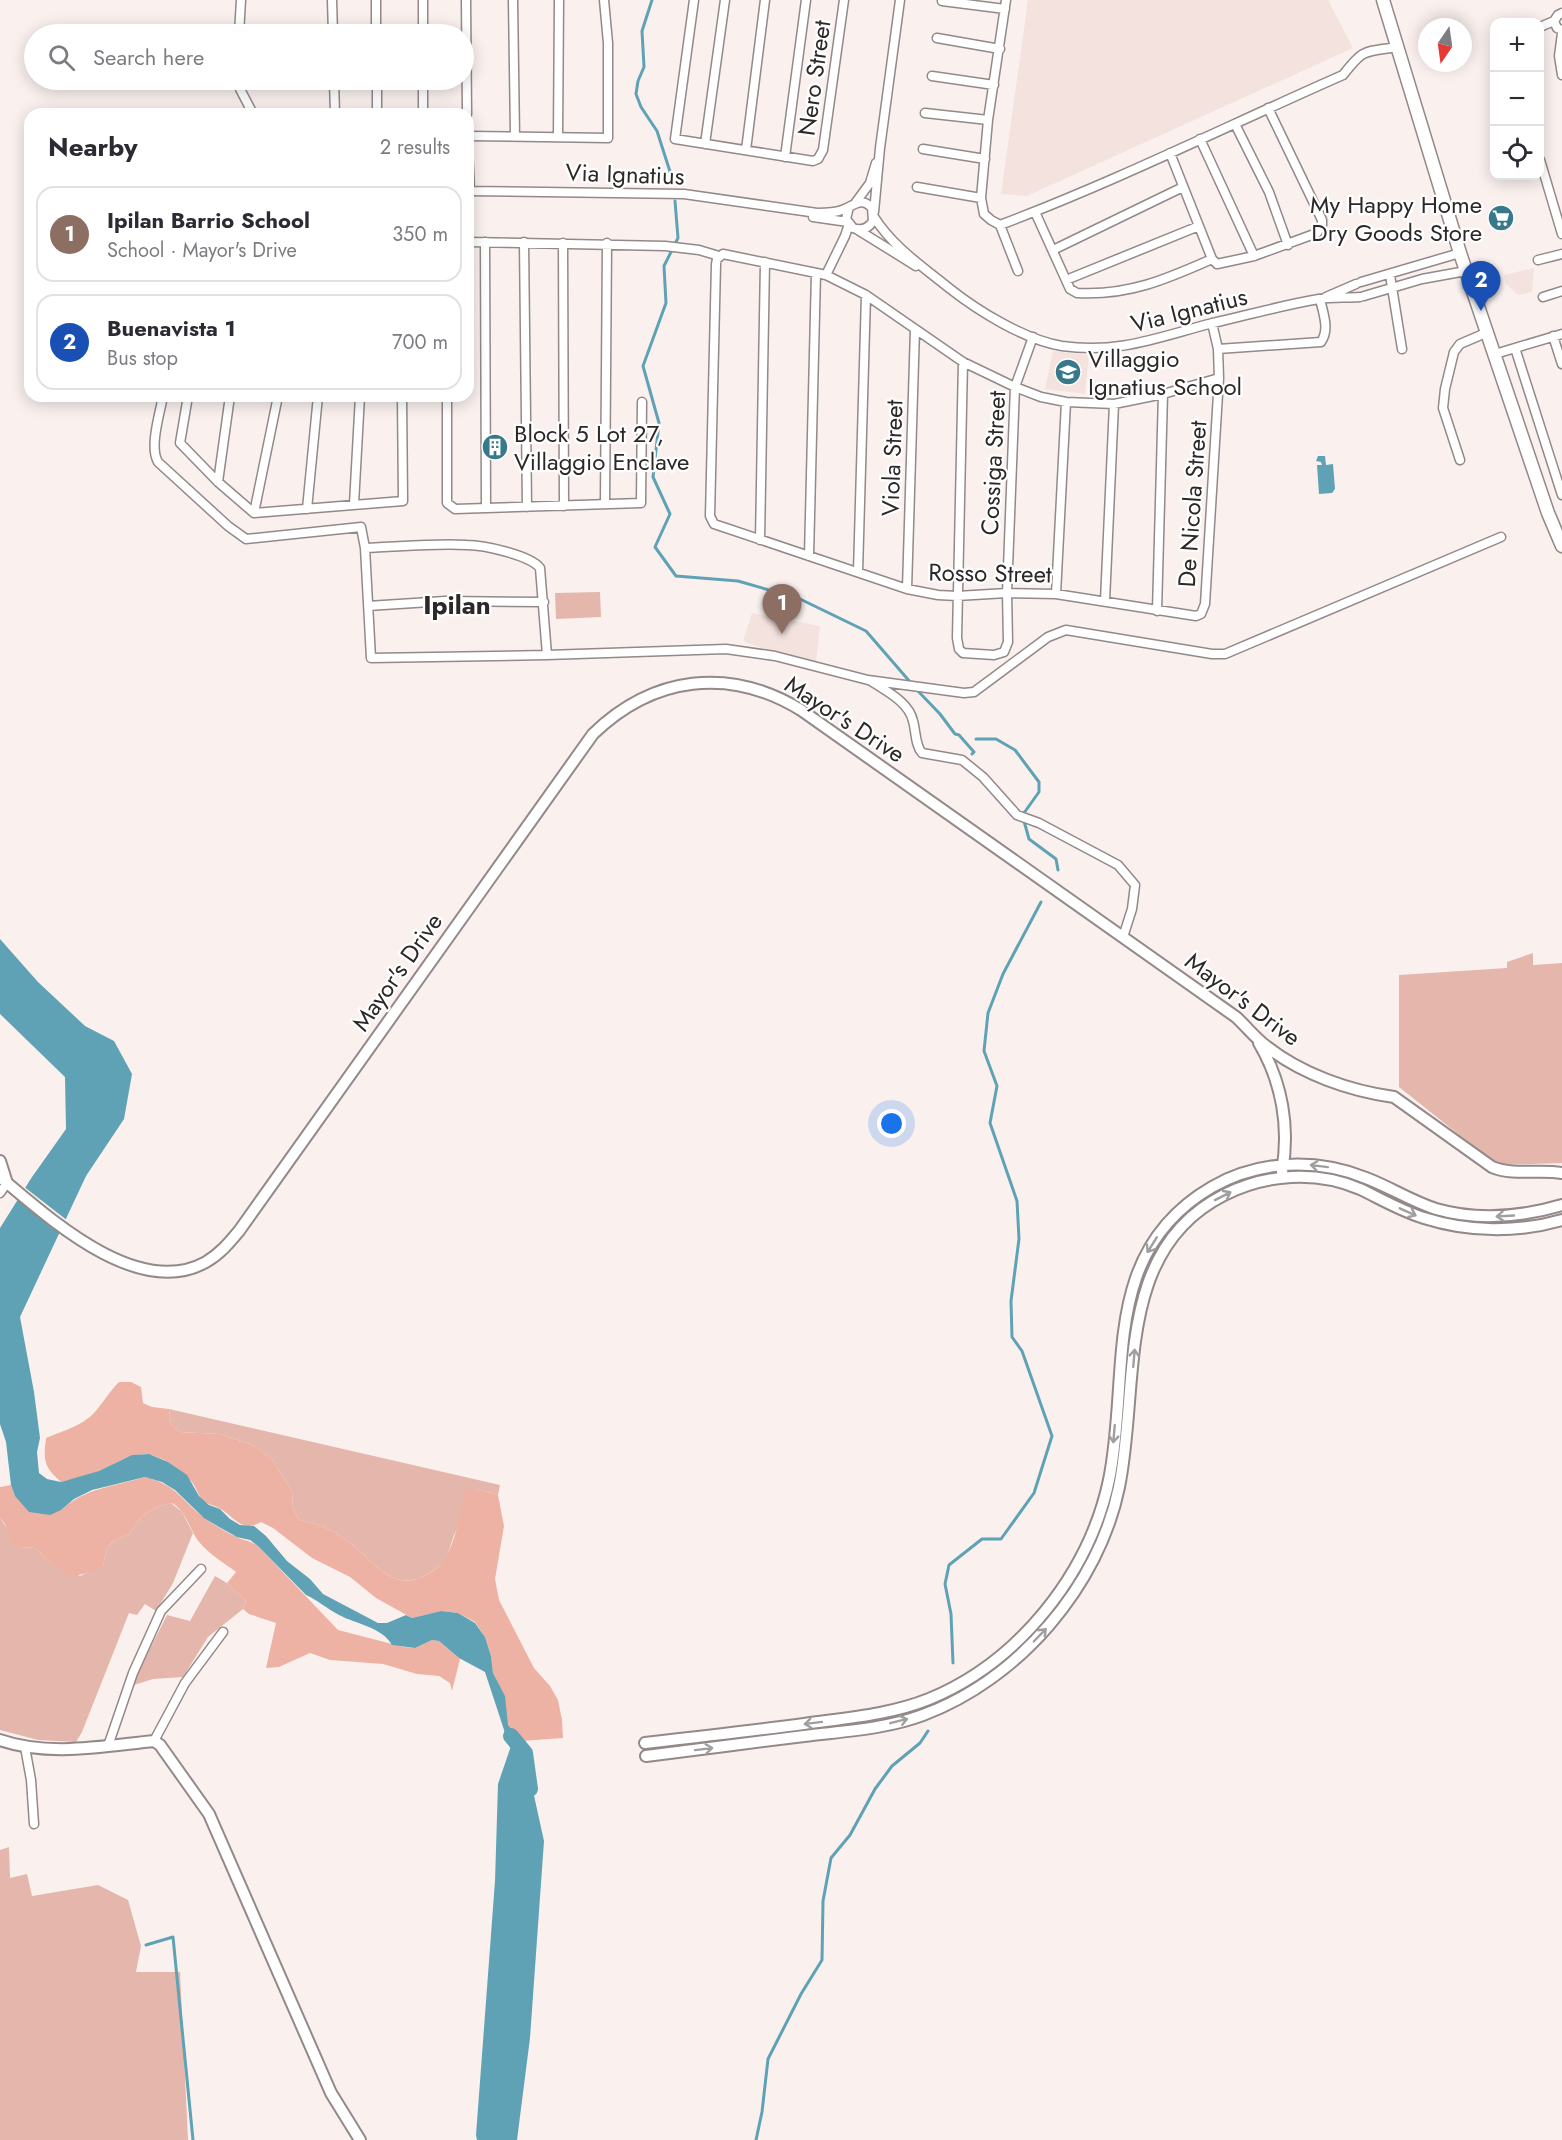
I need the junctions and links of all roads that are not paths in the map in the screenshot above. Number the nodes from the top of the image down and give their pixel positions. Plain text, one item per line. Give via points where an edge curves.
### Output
1 (242, 0) edge
2 (332, 0) edge
3 (376, 0) edge
4 (423, 0) edge
5 (466, 0) edge
6 (513, 0) edge
7 (559, 0) edge
8 (604, 0) edge
9 (694, 0) edge
10 (725, 0) edge
11 (765, 0) edge
12 (806, 0) edge
13 (844, 0) edge
14 (900, 0) edge
15 (1383, 0) edge
16 (942, 1) edge
17 (1006, 4) edge
18 (1562, 13) edge
19 (1554, 21) junction
20 (240, 24) edge
21 (333, 24) edge
22 (376, 24) edge
23 (423, 24) edge
24 (466, 24) edge
25 (1544, 25) edge
26 (1562, 32) edge
27 (937, 38) dead end
28 (1398, 47) junction
29 (1000, 49) junction
30 (1562, 75) edge
31 (932, 76) dead end
32 (994, 85) junction
33 (241, 90) edge
34 (334, 90) edge
35 (377, 90) edge
36 (423, 90) edge
37 (467, 90) edge
38 (250, 108) edge
39 (335, 108) edge
40 (377, 108) edge
41 (423, 108) edge
42 (467, 108) edge
43 (1268, 108) junction
44 (925, 113) dead end
45 (988, 120) junction
46 (1235, 124) junction
47 (474, 136) edge
48 (515, 136) junction
49 (558, 137) junction
50 (1200, 140) junction
51 (705, 144) junction
52 (880, 148) junction
53 (922, 149) dead end
54 (746, 150) junction
55 (1170, 153) junction
56 (785, 157) junction
57 (985, 159) junction
58 (1544, 176) edge
59 (917, 187) dead end
60 (1183, 187) junction
61 (474, 191) edge
62 (981, 198) junction
63 (852, 205) junction
64 (781, 209) junction
65 (1035, 212) junction
66 (874, 215) junction
67 (1000, 225) junction
68 (852, 226) junction
69 (1199, 226) junction
70 (1562, 234) edge
71 (474, 242) edge
72 (485, 242) junction
73 (524, 242) junction
74 (563, 243) junction
75 (607, 243) junction
76 (1288, 245) junction
77 (1053, 250) junction
78 (1460, 254) junction
79 (1562, 254) edge
80 (719, 256) junction
81 (1254, 256) junction
82 (1212, 259) junction
83 (1538, 260) dead end
84 (765, 262) junction
85 (1418, 265) junction
86 (1018, 271) dead end
87 (1466, 271) junction
88 (816, 273) junction
89 (825, 275) junction
90 (1390, 275) junction
91 (1422, 279) junction
92 (939, 280) junction
93 (1066, 280) junction
94 (1393, 287) junction
95 (1562, 291) edge
96 (866, 296) junction
97 (1543, 297) dead end
98 (1320, 299) junction
99 (1212, 324) junction
100 (915, 329) junction
101 (1488, 332) junction
102 (1558, 335) edge
103 (1033, 337) junction
104 (1515, 348) junction
105 (1218, 349) junction
106 (1402, 349) dead end
107 (1495, 354) junction
108 (963, 362) junction
109 (1562, 364) edge
110 (1219, 378) junction
111 (1015, 387) junction
112 (1163, 394) junction
113 (162, 402) edge
114 (188, 402) edge
115 (229, 402) edge
116 (277, 402) edge
117 (317, 402) edge
118 (360, 402) edge
119 (402, 402) edge
120 (447, 402) edge
121 (642, 402) dead end
122 (1066, 402) junction
123 (1114, 404) junction
124 (1460, 460) dead end
125 (218, 482) junction
126 (1562, 495) edge
127 (354, 504) junction
128 (605, 504) junction
129 (564, 506) junction
130 (527, 507) junction
131 (486, 508) junction
132 (307, 509) junction
133 (254, 513) junction
134 (1501, 537) dead end
135 (760, 540) junction
136 (1562, 546) edge
137 (365, 548) junction
138 (809, 556) junction
139 (858, 572) junction
140 (907, 589) junction
141 (1007, 593) junction
142 (1056, 594) junction
143 (957, 596) junction
144 (1105, 601) junction
145 (544, 602) junction
146 (369, 606) junction
147 (1157, 610) junction
148 (1201, 614) joint
149 (547, 655) junction
150 (868, 680) junction
151 (1123, 937) junction
152 (1256, 1038) junction
153 (0, 1161) edge
154 (1284, 1165) junction
155 (1562, 1173) edge
156 (1281, 1177) junction
157 (7, 1183) edge
158 (0, 1193) edge
159 (1562, 1205) edge
160 (1562, 1220) edge
161 (201, 1569) dead end
162 (223, 1632) dead end
163 (0, 1740) edge
164 (154, 1741) junction
165 (645, 1743) dead end
166 (108, 1746) junction
167 (25, 1747) junction
168 (646, 1756) dead end
169 (34, 1824) dead end
170 (360, 2140) edge

1 - 20 street
2 - 21 street
3 - 22 street
4 - 23 street
5 - 24 street
6 - 48 street
7 - 49 street
8 - 49 street via 608,138
9 - 51 street via 675,139
10 - 51 street
11 - 54 street
12 - 56 street
13 - 56 street, Nero Street via 823,150 818,159
14 - 52 street
15 - 28 main road
16 - 17 street
17 - 29 street
18 - 19 street
19 - 25 street
19 - 26 street
26 - 30 street
27 - 29 street
28 - 43 street via 1364,52 1343,75
28 - 78 main road
29 - 32 street
31 - 32 street
32 - 45 street
33 - 38 street
34 - 39 street
35 - 40 street
36 - 41 street
37 - 42 street
43 - 46 street
43 - 76 street via 1322,220 1317,233
44 - 45 street
45 - 57 street
46 - 50 street
46 - 76 street via 1269,192
47 - 48 street
48 - 49 street
50 - 55 street
50 - 81 street
51 - 54 street
52 - 63 street via 870,183
52 - 66 street
53 - 57 street
54 - 56 street
55 - 60 street
55 - 65 street
57 - 62 street
58 - 70 street
59 - 62 street
60 - 69 street
60 - 77 street
61 - 64 street, Via Ignatius via 658,192
62 - 67 street via 984,213
63 - 64 street, Via Ignatius via 830,213
63 - 66 street via 865,202
63 - 68 street via 846,215
64 - 68 street, Via Ignatius
65 - 67 street
65 - 77 street
66 - 68 street via 867,228
66 - 92 street, Via Ignatius via 893,243
67 - 86 street
68 - 89 street
68 - 92 street, Via Ignatius
69 - 82 street
69 - 93 street
71 - 72 street
72 - 73 street
72 - 131 street
73 - 74 street
73 - 130 street
74 - 75 street
74 - 129 street
75 - 80 street via 665,246
75 - 128 street
76 - 81 street
77 - 93 street
78 - 85 street, Via Ignatius
78 - 87 main road
79 - 83 street
80 - 84 street via 729,254
80 - 135 street, Rosso Street via 710,516 714,524
81 - 82 street via 1220,264
82 - 93 street via 1139,288 1077,293
84 - 88 street
84 - 135 street
85 - 90 street, Via Ignatius
85 - 91 street
87 - 91 street, Via Ignatius
87 - 101 main road
88 - 89 street
88 - 138 street
89 - 96 street
90 - 94 street
90 - 98 street, Via Ignatius
91 - 94 street, Via Ignatius
92 - 103 street, Via Ignatius via 1005,324
94 - 98 street, Via Ignatius via 1362,296
94 - 106 street
95 - 97 street
96 - 100 street
96 - 139 street
98 - 99 street, Via Ignatius
98 - 105 street via 1326,328 1317,344
99 - 103 street, Via Ignatius via 1106,349 1059,345
99 - 105 street, De Nicola Street
100 - 108 street
100 - 140 street, Viola Street
101 - 107 main road
101 - 124 street via 1460,344 1454,352 1445,389 1443,408
102 - 104 street
102 - 109 street
103 - 111 street, Cossiga Street
104 - 107 street
104 - 126 street
105 - 110 street, De Nicola Street
107 - 136 main road
108 - 111 street
108 - 143 street
110 - 112 street
110 - 148 street, De Nicola Street via 1205,604
111 - 122 street
111 - 141 street, Cossiga Street
112 - 123 street
112 - 147 street
113 - 137 street via 154,444 158,462 246,539 361,526
114 - 125 street via 180,443
115 - 125 street
116 - 133 street
117 - 132 street
118 - 127 street
119 - 127 street via 403,501
120 - 131 street via 447,503 454,509
121 - 128 street via 641,503
122 - 123 street
122 - 142 street
123 - 144 street
125 - 133 street
127 - 132 street
128 - 129 street
129 - 130 street
130 - 131 street
132 - 133 street
134 - 150 street via 1225,654 1066,630 1048,637 974,692
135 - 138 street, Rosso Street
137 - 145 street via 468,545 520,556 540,568
137 - 146 street
138 - 139 street, Rosso Street
139 - 140 street, Rosso Street
140 - 143 street, Rosso Street
141 - 142 street, Rosso Street
141 - 143 street, Rosso Street
141 - 143 street, Cossiga Street via 1008,646 994,656 959,649
142 - 144 street, Rosso Street
144 - 147 street, Rosso Street
145 - 146 street via 446,601
145 - 149 street
146 - 149 street via 371,658
147 - 148 street, Rosso Street via 1191,617
149 - 150 street via 726,649 775,656
150 - 151 street via 908,709 922,753 962,760 1017,814 1124,870 1135,885
151 - 152 street, Mayor's Drive via 1236,1017
151 - 157 street, Mayor's Drive via 787,702 756,689 693,683 643,697 616,713 593,734 222,1250 188,1269 165,1272 128,1265 81,1241
152 - 154 street via 1280,1091
152 - 155 street, Mayor's Drive via 1318,1077 1355,1090 1395,1097 1492,1167
153 - 157 street
154 - 156 street
159 -> 154 street via 1506,1216 1461,1214 1418,1203 1351,1173 1314,1165
154 -> 165 street via 1242,1173 1212,1187 1173,1217 1150,1247 1135,1277 1126,1309 1111,1465 1095,1526 1062,1589 1013,1644 963,1681 895,1710
156 -> 160 street via 1347,1184 1409,1213 1444,1224 1511,1229
168 -> 156 street via 841,1732 923,1715 959,1698 1031,1645 1070,1600 1112,1516 1123,1466 1140,1307 1158,1259 1185,1223 1213,1201 1258,1181
157 - 158 street
161 - 166 street via 161,1611 133,1673
162 - 164 street via 185,1683
163 - 167 street
164 - 166 street
164 - 170 street via 209,1814 331,2093
166 - 167 street
167 - 169 street

